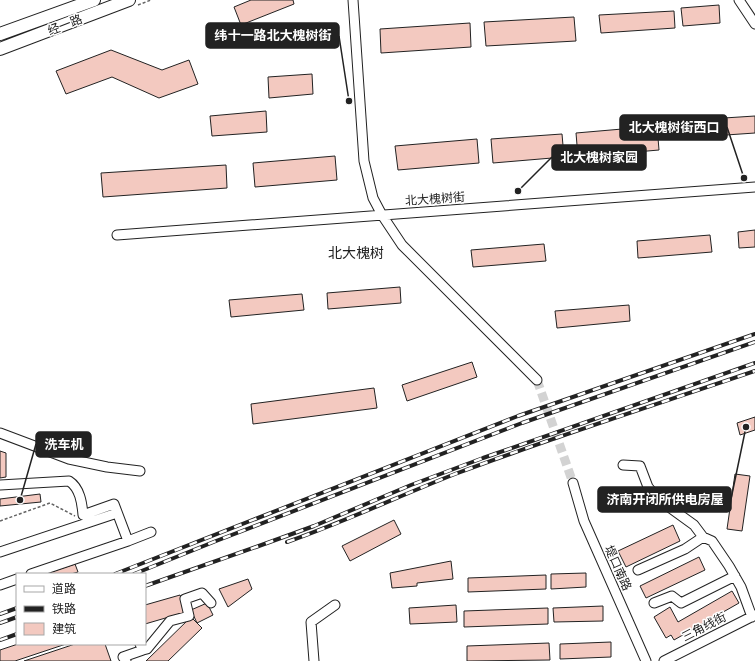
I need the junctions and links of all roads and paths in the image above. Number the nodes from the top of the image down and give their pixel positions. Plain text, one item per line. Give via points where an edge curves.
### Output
1 (94, 0) edge
2 (129, 0) edge
3 (353, 0) edge
4 (739, 0) edge
5 (755, 24) edge
6 (0, 34) edge
7 (0, 49) edge
8 (755, 187) edge
9 (382, 215) junction
10 (117, 235) dead end
11 (537, 380) tunnel mouth
12 (0, 433) edge
13 (623, 465) dead end
14 (140, 471) dead end
15 (573, 483) tunnel mouth
16 (0, 485) edge
17 (117, 513) junction
18 (83, 515) junction
19 (0, 521) edge
20 (152, 532) dead end
21 (703, 537) junction
22 (128, 541) junction
23 (0, 552) edge
24 (638, 570) dead end
25 (34, 573) edge
26 (735, 576) junction
27 (16, 579) edge
28 (0, 585) edge
29 (211, 603) dead end
30 (654, 603) dead end
31 (335, 605) dead end
32 (754, 616) edge
33 (142, 647) edge
34 (126, 661) edge
35 (314, 661) edge
36 (646, 661) edge
37 (664, 661) edge

1 - 6 main road, 经一路
2 - 7 main road, 经一路
3 - 9 street via 364,160 374,198
4 - 5 street
8 - 9 street, 北大槐树街
9 - 10 street, 北大槐树街
9 - 11 street via 402,245
12 - 14 street via 70,459
13 - 21 street via 640,466 648,487 658,498 694,525
15 - 36 street, 堤口南路 via 584,520
16 - 18 street via 69,481 78,491
17 - 18 street via 114,504
17 - 22 street
17 - 23 street
18 - 19 path via 75,516 50,503
20 - 22 street
21 - 24 street via 685,549
21 - 26 street via 712,541
22 - 25 street
26 - 30 street via 681,603 672,596
26 - 32 street
27 - 28 street
29 - 33 street via 202,593 185,599 189,616 170,621 147,649
31 - 35 street via 311,622
32 - 37 street, 三角线街
33 - 34 street via 124,657

